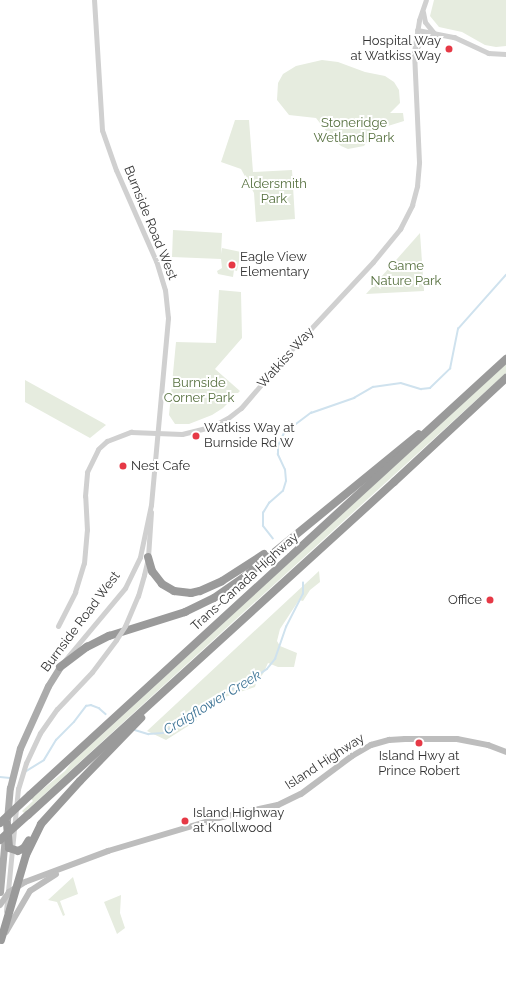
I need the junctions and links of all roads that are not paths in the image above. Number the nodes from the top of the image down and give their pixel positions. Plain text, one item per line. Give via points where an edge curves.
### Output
1 (94, 0) edge
2 (426, 0) edge
3 (422, 9) junction
4 (417, 30) junction
5 (434, 33) junction
6 (414, 52) junction
7 (506, 54) edge
8 (506, 359) edge
9 (506, 378) edge
10 (468, 393) junction
11 (158, 434) junction
12 (151, 505) junction
13 (306, 525) junction
14 (148, 557) junction
15 (58, 626) dead end
16 (60, 667) junction
17 (182, 675) junction
18 (506, 752) edge
19 (3, 823) edge
20 (41, 824) junction
21 (0, 840) edge
22 (13, 851) junction
23 (69, 867) junction
24 (17, 886) junction
25 (0, 892) edge
26 (9, 892) junction
27 (0, 905) edge
28 (1, 942) edge

1 - 11 street, Burnside Road West via 102,130 116,170 156,261 167,300
2 - 3 street, Watkiss Way
3 - 4 street, Watkiss Way
3 - 5 street via 425,22
4 - 5 street
4 - 6 street, Watkiss Way
5 - 6 street via 422,40
5 - 7 street via 458,38 482,52
6 - 11 street, Watkiss Way via 419,169 412,205 400,229 241,408 228,418 199,430
8 - 10 highway, Trans-Canada Highway
9 - 17 highway, Trans-Canada Highway
10 - 13 highway
10 - 19 highway, Trans-Canada Highway, bridge via 30,795
11 - 12 street, Burnside Road West
11 - 15 street, Watkiss Way via 131,432 115,437 98,450 91,461 86,483 87,530 84,563 75,592
12 - 14 street, Burnside Road West
12 - 16 street, Burnside Road West via 140,557 125,588
13 - 14 highway via 222,581 196,592 182,593 162,584 152,571
13 - 16 highway via 238,582 214,598 185,612 109,636 87,647
14 - 22 street, Burnside Road West, bridge via 138,596 125,626 92,672 57,709 40,733 26,763 18,789
16 - 19 main road, Burnside Road West via 32,718 20,748
17 - 20 highway
17 - 21 highway, Trans-Canada Highway, bridge
18 - 23 main road, Island Highway via 488,745 457,739 384,741 362,750 301,794 278,805 222,817 145,839
19 - 22 highway via 9,848
19 - 25 main road, Burnside Road West
20 - 22 highway via 24,848
20 - 24 highway via 26,855
22 - 26 street, Burnside Road West
23 - 24 main road, Island Highway
23 - 28 main road, Island Highway via 30,891
24 - 26 main road, Island Highway
24 - 28 highway
26 - 27 main road, Island Highway
26 - 28 street, Burnside Road West

